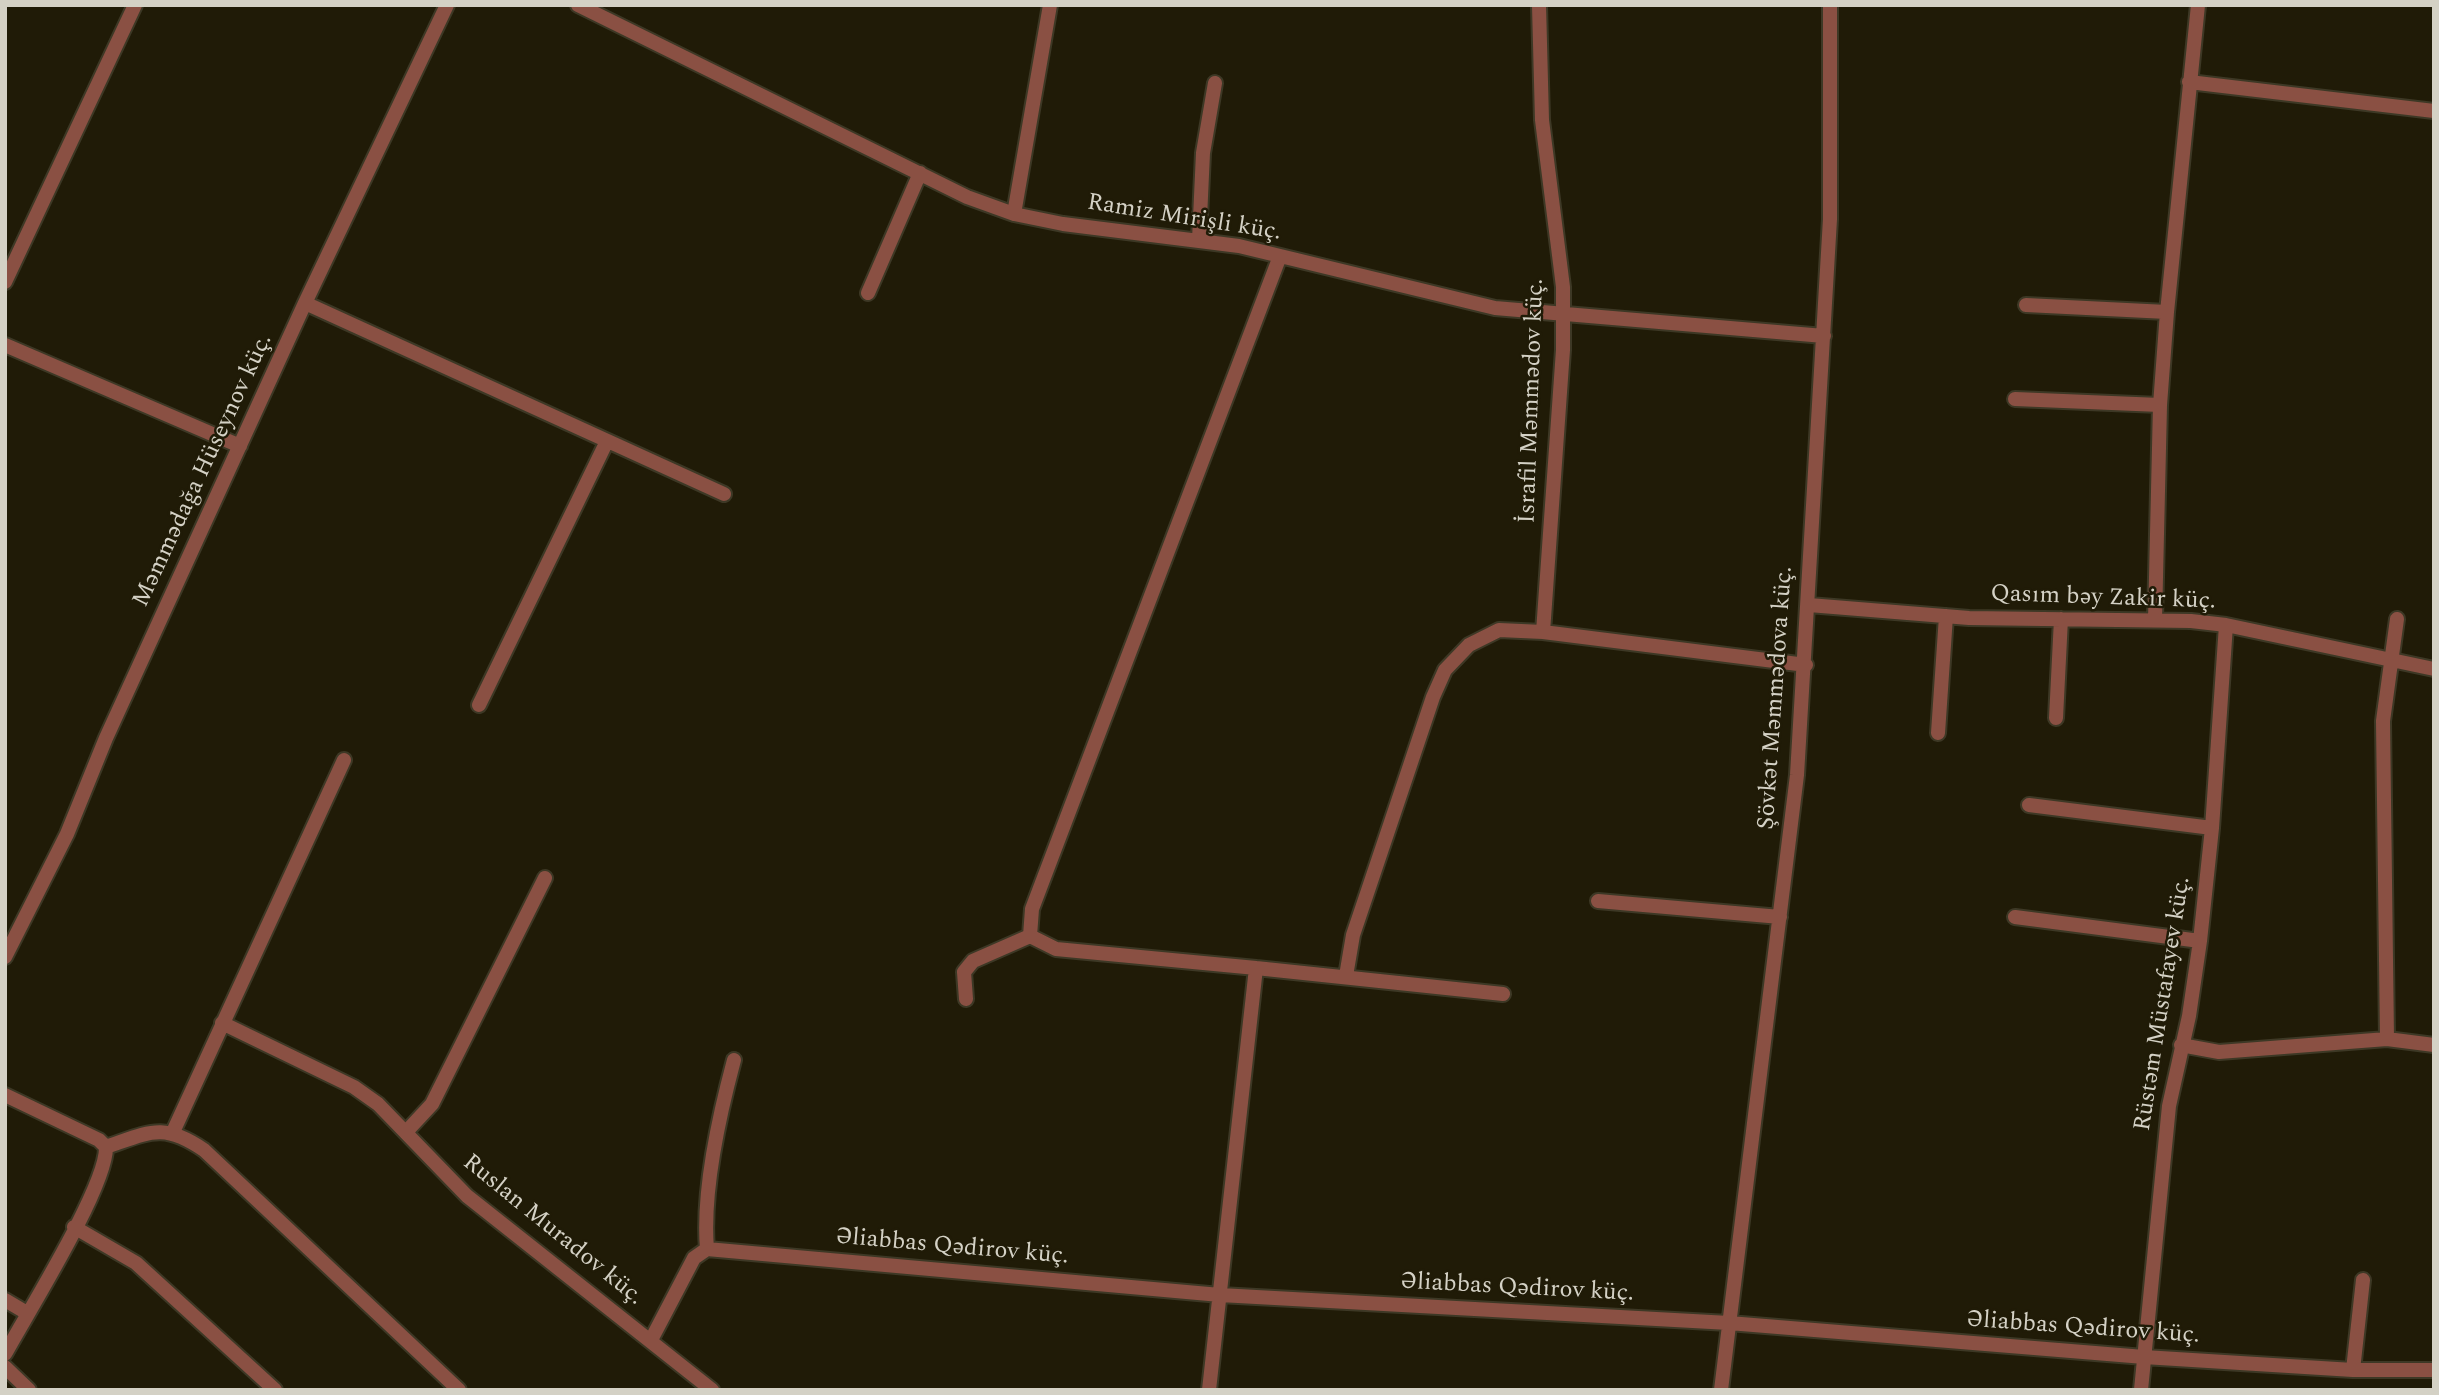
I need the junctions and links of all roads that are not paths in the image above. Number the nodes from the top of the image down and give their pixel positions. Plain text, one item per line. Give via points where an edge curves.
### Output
1 (135, 5) edge
2 (447, 5) edge
3 (578, 5) edge
4 (1050, 5) edge
5 (1538, 5) edge
6 (1830, 5) edge
7 (2198, 5) edge
8 (2189, 82) junction
9 (1214, 83) dead end
10 (2434, 111) edge
11 (920, 173) junction
12 (1014, 214) junction
13 (1199, 240) junction
14 (1280, 256) junction
15 (5, 282) edge
16 (867, 293) dead end
17 (305, 303) junction
18 (2026, 305) dead end
19 (2166, 312) junction
20 (1563, 316) junction
21 (1824, 337) junction
22 (5, 345) edge
23 (2015, 399) dead end
24 (2160, 405) junction
25 (607, 441) junction
26 (240, 446) junction
27 (723, 494) dead end
28 (1808, 605) junction
29 (1946, 616) junction
30 (2061, 619) junction
31 (2397, 619) dead end
32 (2155, 620) junction
33 (2226, 625) junction
34 (1543, 632) junction
35 (2390, 662) junction
36 (1806, 665) junction
37 (2434, 669) edge
38 (479, 705) dead end
39 (2056, 718) dead end
40 (1938, 733) dead end
41 (344, 760) dead end
42 (2029, 805) dead end
43 (2212, 828) junction
44 (545, 878) dead end
45 (1598, 901) dead end
46 (2015, 917) dead end
47 (1780, 918) junction
48 (1030, 936) junction
49 (2200, 941) junction
50 (5, 957) edge
51 (1256, 968) junction
52 (1346, 976) junction
53 (1503, 994) dead end
54 (966, 999) dead end
55 (222, 1023) junction
56 (2387, 1039) junction
57 (2181, 1045) junction
58 (2434, 1045) edge
59 (734, 1060) dead end
60 (5, 1096) edge
61 (173, 1132) junction
62 (405, 1132) junction
63 (106, 1147) junction
64 (74, 1227) junction
65 (707, 1249) junction
66 (2363, 1280) dead end
67 (1220, 1295) junction
68 (5, 1300) edge
69 (27, 1313) junction
70 (1729, 1324) junction
71 (651, 1340) junction
72 (5, 1354) edge
73 (2144, 1357) junction
74 (5, 1367) edge
75 (2353, 1370) junction
76 (2434, 1370) edge
77 (29, 1390) edge
78 (275, 1390) edge
79 (459, 1390) edge
80 (712, 1390) edge
81 (1209, 1390) edge
82 (1721, 1390) edge
83 (2141, 1390) edge

1 - 15 street
2 - 17 street, Məmmədağa Hüseynov küç.
3 - 11 street, Ramiz Mirişli küç.
4 - 12 street
5 - 20 street, İsrafil Məmmədov küç. via 1542,120
6 - 21 street, Şövkət Məmmədova küç. via 1833,150
7 - 8 street
8 - 10 street
8 - 19 street
9 - 13 street via 1203,153
11 - 12 street, Ramiz Mirişli küç.
11 - 16 street
12 - 13 street, Ramiz Mirişli küç. via 1140,236
13 - 14 street, Ramiz Mirişli küç.
14 - 20 street, Ramiz Mirişli küç. via 1495,308
14 - 48 street via 1032,909
17 - 25 street
17 - 26 street, Məmmədağa Hüseynov küç.
18 - 19 street
19 - 24 street
20 - 21 street, Ramiz Mirişli küç.
20 - 34 street, İsrafil Məmmədov küç.
21 - 28 street, Şövkət Məmmədova küç.
22 - 26 street
23 - 24 street
24 - 32 street
25 - 27 street
25 - 38 street
26 - 50 street, Məmmədağa Hüseynov küç. via 67,834
28 - 29 street, Qasım bəy Zakir küç.
28 - 36 street, Şövkət Məmmədova küç.
29 - 30 street, Qasım bəy Zakir küç.
29 - 40 street
30 - 32 street, Qasım bəy Zakir küç.
30 - 39 street
31 - 35 street
32 - 33 street, Qasım bəy Zakir küç.
33 - 35 street, Qasım bəy Zakir küç.
33 - 43 street, Rüstəm Müstafayev küç.
34 - 36 street
34 - 52 street via 1499,630 1469,645 1445,670 1353,935
35 - 37 street, Qasım bəy Zakir küç.
35 - 56 street via 2383,721
36 - 47 street, Şövkət Məmmədova küç.
41 - 55 street
42 - 43 street
43 - 49 street, Rüstəm Müstafayev küç.
44 - 62 street via 432,1104
45 - 47 street
46 - 49 street
47 - 70 street, Şövkət Məmmədova küç.
48 - 51 street via 1056,948
48 - 54 street via 973,961 964,972
49 - 57 street, Rüstəm Müstafayev küç.
51 - 52 street
51 - 67 street
52 - 53 street
55 - 61 street
55 - 62 street, Ruslan Muradov küç. via 354,1087 379,1104
56 - 57 street via 2249,1052
56 - 58 street
57 - 73 street, Rüstəm Müstafayev küç. via 2169,1106
59 - 65 street via 718,1120 705,1227
60 - 63 street via 89,1134
61 - 63 street via 144,1134
61 - 79 street via 204,1150
62 - 71 street, Ruslan Muradov küç. via 467,1196
63 - 64 street via 103,1171
64 - 69 street
64 - 78 street via 136,1263
65 - 67 street, Əliabbas Qədirov küç.
65 - 71 street via 694,1258
66 - 75 street
67 - 70 street, Əliabbas Qədirov küç.
67 - 81 street
68 - 69 street
69 - 72 street
70 - 73 street, Əliabbas Qədirov küç.
70 - 82 street, Şövkət Məmmədova küç.
71 - 80 street, Ruslan Muradov küç.
73 - 75 street, Əliabbas Qədirov küç.
73 - 83 street, Rüstəm Müstafayev küç.
74 - 77 street
75 - 76 street, Əliabbas Qədirov küç.

